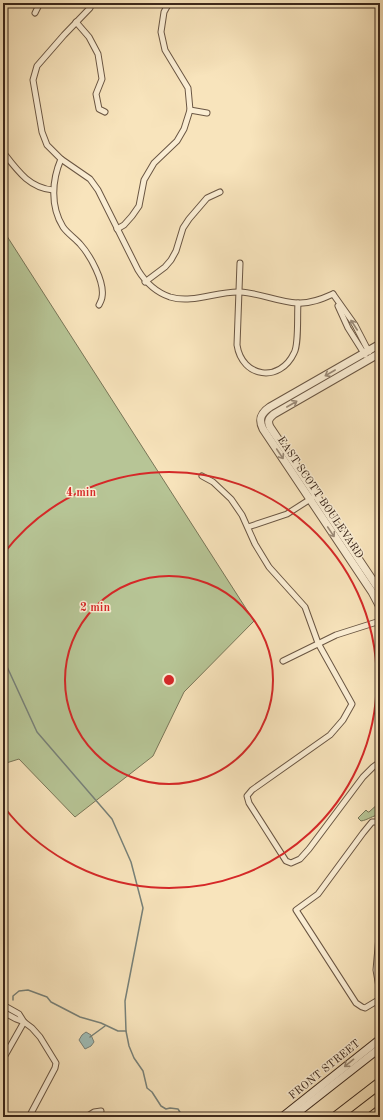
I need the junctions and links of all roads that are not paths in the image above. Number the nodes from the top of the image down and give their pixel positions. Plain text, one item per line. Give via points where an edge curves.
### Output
1 (40, 3) edge
2 (92, 3) edge
3 (169, 3) edge
4 (34, 13) dead end
5 (76, 22) junction
6 (190, 110) junction
7 (105, 112) dead end
8 (207, 113) dead end
9 (3, 152) edge
10 (61, 159) junction
11 (53, 190) junction
12 (220, 192) dead end
13 (117, 229) junction
14 (240, 263) dead end
15 (146, 282) junction
16 (239, 292) junction
17 (298, 304) junction
18 (99, 305) dead end
19 (380, 344) edge
20 (366, 352) junction
21 (380, 353) edge
22 (370, 359) junction
23 (202, 476) dead end
24 (316, 495) junction
25 (309, 499) junction
26 (248, 527) junction
27 (380, 591) edge
28 (380, 607) edge
29 (380, 621) edge
30 (318, 643) junction
31 (283, 661) dead end
32 (380, 762) edge
33 (380, 822) edge
34 (380, 925) edge
35 (378, 958) edge
36 (380, 994) edge
37 (3, 1005) edge
38 (3, 1012) edge
39 (24, 1022) junction
40 (380, 1039) edge
41 (380, 1048) edge
42 (3, 1059) edge
43 (380, 1083) edge
44 (380, 1097) edge
45 (101, 1111) dead end
46 (29, 1117) edge
47 (86, 1117) edge
48 (282, 1117) edge
49 (292, 1117) edge
50 (336, 1117) edge
51 (354, 1117) edge

1 - 4 street
2 - 5 street
3 - 6 street via 164,12 161,32 164,50 188,88
5 - 7 street via 89,37 98,54 102,79 96,94 99,109
5 - 10 street via 37,66 33,80 42,132 47,145
6 - 8 street
6 - 13 street via 177,141 154,163 144,180 139,206 124,225
9 - 11 street via 22,176 42,188
10 - 11 street via 54,178
10 - 13 street via 90,179
11 - 18 street via 59,220 80,243 97,271 102,291
12 - 15 street via 207,198 183,228 171,260
13 - 15 street
14 - 16 street
15 - 16 street via 158,292 184,299
16 - 17 street via 255,293
16 - 17 street via 238,354 244,364 253,370 266,373 276,372 285,367 296,351
17 - 20 street via 316,301 333,294 348,328
19 - 20 street
20 - 22 street
20 -> 25 street, EAST SCOTT BOULEVARD via 270,407 260,418 263,429
21 - 22 street
24 -> 22 street, EAST SCOTT BOULEVARD via 270,427 269,420 274,414
23 - 26 street via 214,482 231,498
24 - 25 street
24 - 27 street, EAST SCOTT BOULEVARD
25 - 26 street via 287,514
25 -> 28 street, EAST SCOTT BOULEVARD
26 - 30 street via 269,567 305,607
29 - 30 street
30 - 31 street
30 - 32 street via 352,704 330,735 247,796 286,861 291,863 300,859 363,777
33 - 36 street via 372,822 318,894 296,910 356,1003 365,1008 380,999
34 - 35 street
35 - 36 street via 376,970
37 - 39 street via 19,1014
38 - 39 street
39 - 42 street
39 - 46 street via 40,1037 56,1064
40 -> 48 street, FRONT STREET
41 - 49 street, FRONT STREET
43 - 50 highway
44 - 51 highway
45 - 47 street

